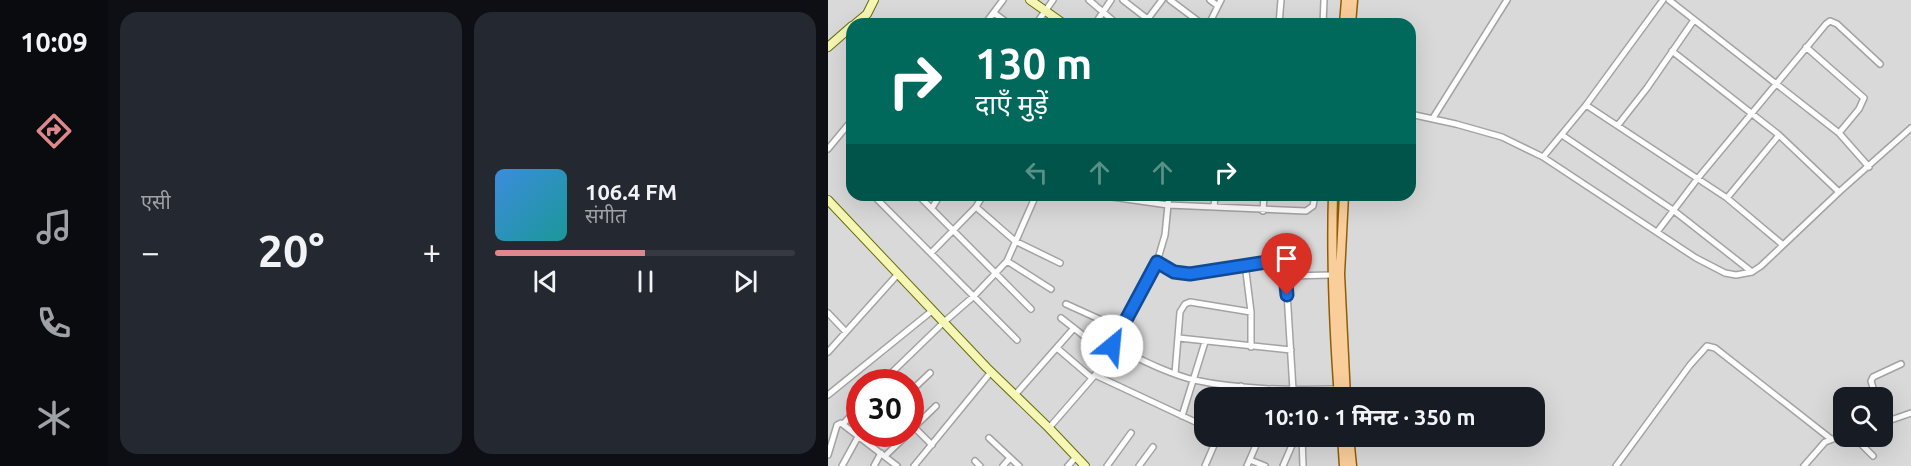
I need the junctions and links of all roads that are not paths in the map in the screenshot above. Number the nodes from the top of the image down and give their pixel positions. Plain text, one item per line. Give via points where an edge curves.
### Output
1 (874, 0) edge
2 (1003, 0) edge
3 (1030, 0) edge
4 (1053, 0) edge
5 (1089, 0) edge
6 (1111, 0) edge
7 (1123, 0) edge
8 (1162, 0) edge
9 (1170, 0) edge
10 (1210, 0) edge
11 (1274, 0) edge
12 (1324, 0) edge
13 (1507, 0) edge
14 (1663, 0) edge
15 (1669, 0) edge
16 (1281, 1) edge
17 (1353, 1) edge
18 (1220, 3) edge
19 (1045, 10) junction
20 (1103, 12) junction
21 (994, 13) junction
22 (1053, 16) joint
23 (862, 18) edge
24 (990, 18) edge
25 (1001, 18) edge
26 (1040, 18) edge
27 (1056, 18) edge
28 (1099, 18) edge
29 (1110, 18) edge
30 (1142, 18) edge
31 (1149, 18) edge
32 (1194, 18) edge
33 (1212, 18) edge
34 (1280, 18) edge
35 (1323, 18) edge
36 (1346, 18) edge
37 (1351, 18) edge
38 (1694, 20) junction
39 (846, 31) edge
40 (828, 47) edge
41 (1806, 47) junction
42 (1672, 51) junction
43 (1880, 64) dead end
44 (1776, 83) junction
45 (1586, 105) junction
46 (1752, 114) junction
47 (1416, 115) edge
48 (1433, 118) junction
49 (1618, 125) junction
50 (846, 127) edge
51 (1911, 128) edge
52 (1839, 133) junction
53 (1562, 135) junction
54 (1779, 135) junction
55 (828, 149) edge
56 (1543, 157) junction
57 (1869, 167) junction
58 (1698, 178) junction
59 (1839, 192) junction
60 (1727, 198) junction
61 (828, 200) edge
62 (879, 201) edge
63 (924, 201) edge
64 (936, 201) edge
65 (980, 201) edge
66 (1033, 201) edge
67 (1146, 201) edge
68 (1168, 201) edge
69 (1214, 201) edge
70 (1264, 201) edge
71 (1314, 201) edge
72 (1333, 201) edge
73 (1344, 201) edge
74 (1168, 205) junction
75 (976, 207) junction
76 (1214, 207) junction
77 (932, 208) junction
78 (1673, 210) junction
79 (1263, 211) junction
80 (954, 230) junction
81 (1657, 232) junction
82 (1015, 241) junction
83 (1783, 245) junction
84 (931, 253) junction
85 (1007, 261) junction
86 (1158, 261) junction
87 (1059, 263) dead end
88 (1245, 264) junction
89 (1752, 272) junction
90 (898, 274) junction
91 (996, 274) junction
92 (1332, 275) junction
93 (1286, 276) junction
94 (1051, 289) dead end
95 (974, 296) junction
96 (1066, 304) dead end
97 (1031, 309) dead end
98 (933, 310) junction
99 (1251, 312) junction
100 (828, 313) edge
101 (1061, 318) dead end
102 (944, 321) junction
103 (1074, 328) junction
104 (1121, 328) junction
105 (846, 332) junction
106 (1179, 338) junction
107 (1017, 340) dead end
108 (1205, 342) junction
109 (1112, 346) junction
110 (1251, 347) junction
111 (1057, 348) junction
112 (1291, 350) junction
113 (828, 352) edge
114 (1107, 354) junction
115 (1901, 364) dead end
116 (895, 369) edge
117 (991, 372) junction
118 (930, 373) dead end
119 (1175, 374) junction
120 (1093, 376) junction
121 (924, 379) edge
122 (1194, 380) junction
123 (1241, 386) joint
124 (1250, 387) edge
125 (1293, 387) edge
126 (1339, 387) edge
127 (1345, 387) edge
128 (1873, 387) edge
129 (1015, 395) junction
130 (828, 396) edge
131 (936, 406) dead end
132 (1911, 413) edge
133 (1182, 416) junction
134 (924, 417) edge
135 (1893, 418) edge
136 (846, 421) edge
137 (1194, 421) edge
138 (843, 424) junction
139 (846, 426) edge
140 (1049, 428) junction
141 (1131, 433) dead end
142 (989, 438) dead end
143 (924, 439) edge
144 (1831, 439) joint
145 (932, 445) junction
146 (854, 447) edge
147 (874, 447) edge
148 (891, 447) edge
149 (1152, 447) dead end
150 (1213, 447) edge
151 (1255, 447) edge
152 (1291, 447) edge
153 (1302, 447) edge
154 (1343, 447) edge
155 (1351, 447) edge
156 (1864, 447) edge
157 (883, 454) junction
158 (828, 455) edge
159 (1873, 456) dead end
160 (1076, 457) junction
161 (1011, 458) junction
162 (1250, 460) junction
163 (975, 461) dead end
164 (842, 466) edge
165 (874, 466) edge
166 (897, 466) edge
167 (914, 466) edge
168 (980, 466) edge
169 (1002, 466) edge
170 (1019, 466) edge
171 (1068, 466) edge
172 (1085, 466) edge
173 (1107, 466) edge
174 (1139, 466) edge
175 (1204, 466) edge
176 (1247, 466) edge
177 (1264, 466) edge
178 (1283, 466) edge
179 (1303, 466) edge
180 (1344, 466) edge
181 (1352, 466) edge
182 (1616, 466) edge
183 (1804, 466) edge

1 - 23 street
2 - 21 street
3 - 19 street
4 - 19 street
5 - 20 street
6 - 20 street
7 - 30 street
8 - 31 street
9 - 32 street
10 - 18 street
11 - 16 street
12 - 35 street
13 - 48 street
14 - 45 street
15 - 38 street
16 - 34 street
17 - 36 main road
17 - 37 main road
18 - 33 street
19 - 22 street
19 - 26 street
20 - 28 street
20 - 29 street
21 - 24 street
21 - 25 street
22 - 27 street
38 - 42 street
38 - 44 street
39 - 40 street
41 - 43 street via 1826,24 1834,22
41 - 44 street
41 - 52 street via 1864,98
42 - 46 street
42 - 49 street
44 - 46 street
44 - 52 street
45 - 49 street
45 - 53 street
46 - 54 street
46 - 58 street
47 - 48 street
48 - 56 street via 1502,137
49 - 58 street
50 - 55 street
51 - 57 street
52 - 57 street
53 - 56 street
53 - 78 street
54 - 59 street
54 - 60 street
56 - 81 street
57 - 59 street
58 - 60 street
58 - 78 street
59 - 83 street
60 - 83 street
61 - 90 street
62 - 84 street
63 - 77 street
64 - 77 street
65 - 75 street
66 - 82 street
67 - 74 street
68 - 74 street
69 - 76 street
70 - 79 street
71 - 79 street via 1306,211
72 - 92 main road
73 - 127 main road via 1340,274
74 - 76 street
74 - 86 street
75 - 80 street
75 - 82 street
76 - 79 street
77 - 80 street
78 - 81 street
78 - 89 street
80 - 84 street
80 - 91 street
81 - 89 street via 1725,273
82 - 85 street
82 - 87 street
83 - 89 street
84 - 95 street
85 - 91 street
85 - 94 street
86 - 88 street via 1174,272 1190,274
86 - 104 street
88 - 93 street via 1280,260
88 - 99 street
90 - 98 street
90 - 105 street
91 - 95 street
91 - 97 street
92 - 93 street
92 - 126 main road
93 - 112 street
95 - 102 street
95 - 107 street
96 - 104 street
98 - 102 street
98 - 130 street
99 - 106 street via 1187,303 1180,312
99 - 110 street
100 - 105 street
101 - 103 street
102 - 116 street
102 - 117 street
103 - 111 street
103 - 114 street
104 - 109 street
105 - 113 street
106 - 108 street
106 - 119 street
108 - 110 street
108 - 122 street
109 - 114 street
109 - 119 street
110 - 112 street
111 - 120 street
111 - 129 street
112 - 125 street
114 - 120 street
115 - 128 street via 1873,377
117 - 129 street
117 - 145 street
118 - 121 street
119 - 122 street
120 - 133 street
120 - 140 street
122 - 123 street
122 - 133 street
123 - 124 street
129 - 140 street
131 - 134 street
132 - 135 street
133 - 137 street
136 - 138 street
138 - 139 street
138 - 158 street via 837,425
140 - 160 street
141 - 173 street
142 - 161 street
143 - 145 street
144 - 182 street via 1715,348 1707,346
144 - 183 street
145 - 167 street
146 - 164 street
147 - 157 street
148 - 157 street
149 - 174 street
150 - 175 street
151 - 162 street
152 - 178 street
153 - 179 street
154 - 180 main road
155 - 181 main road
156 - 159 street
157 - 165 street
157 - 166 street
160 - 171 street
160 - 172 street
161 - 169 street
161 - 170 street
162 - 176 street
162 - 177 street
163 - 168 street

